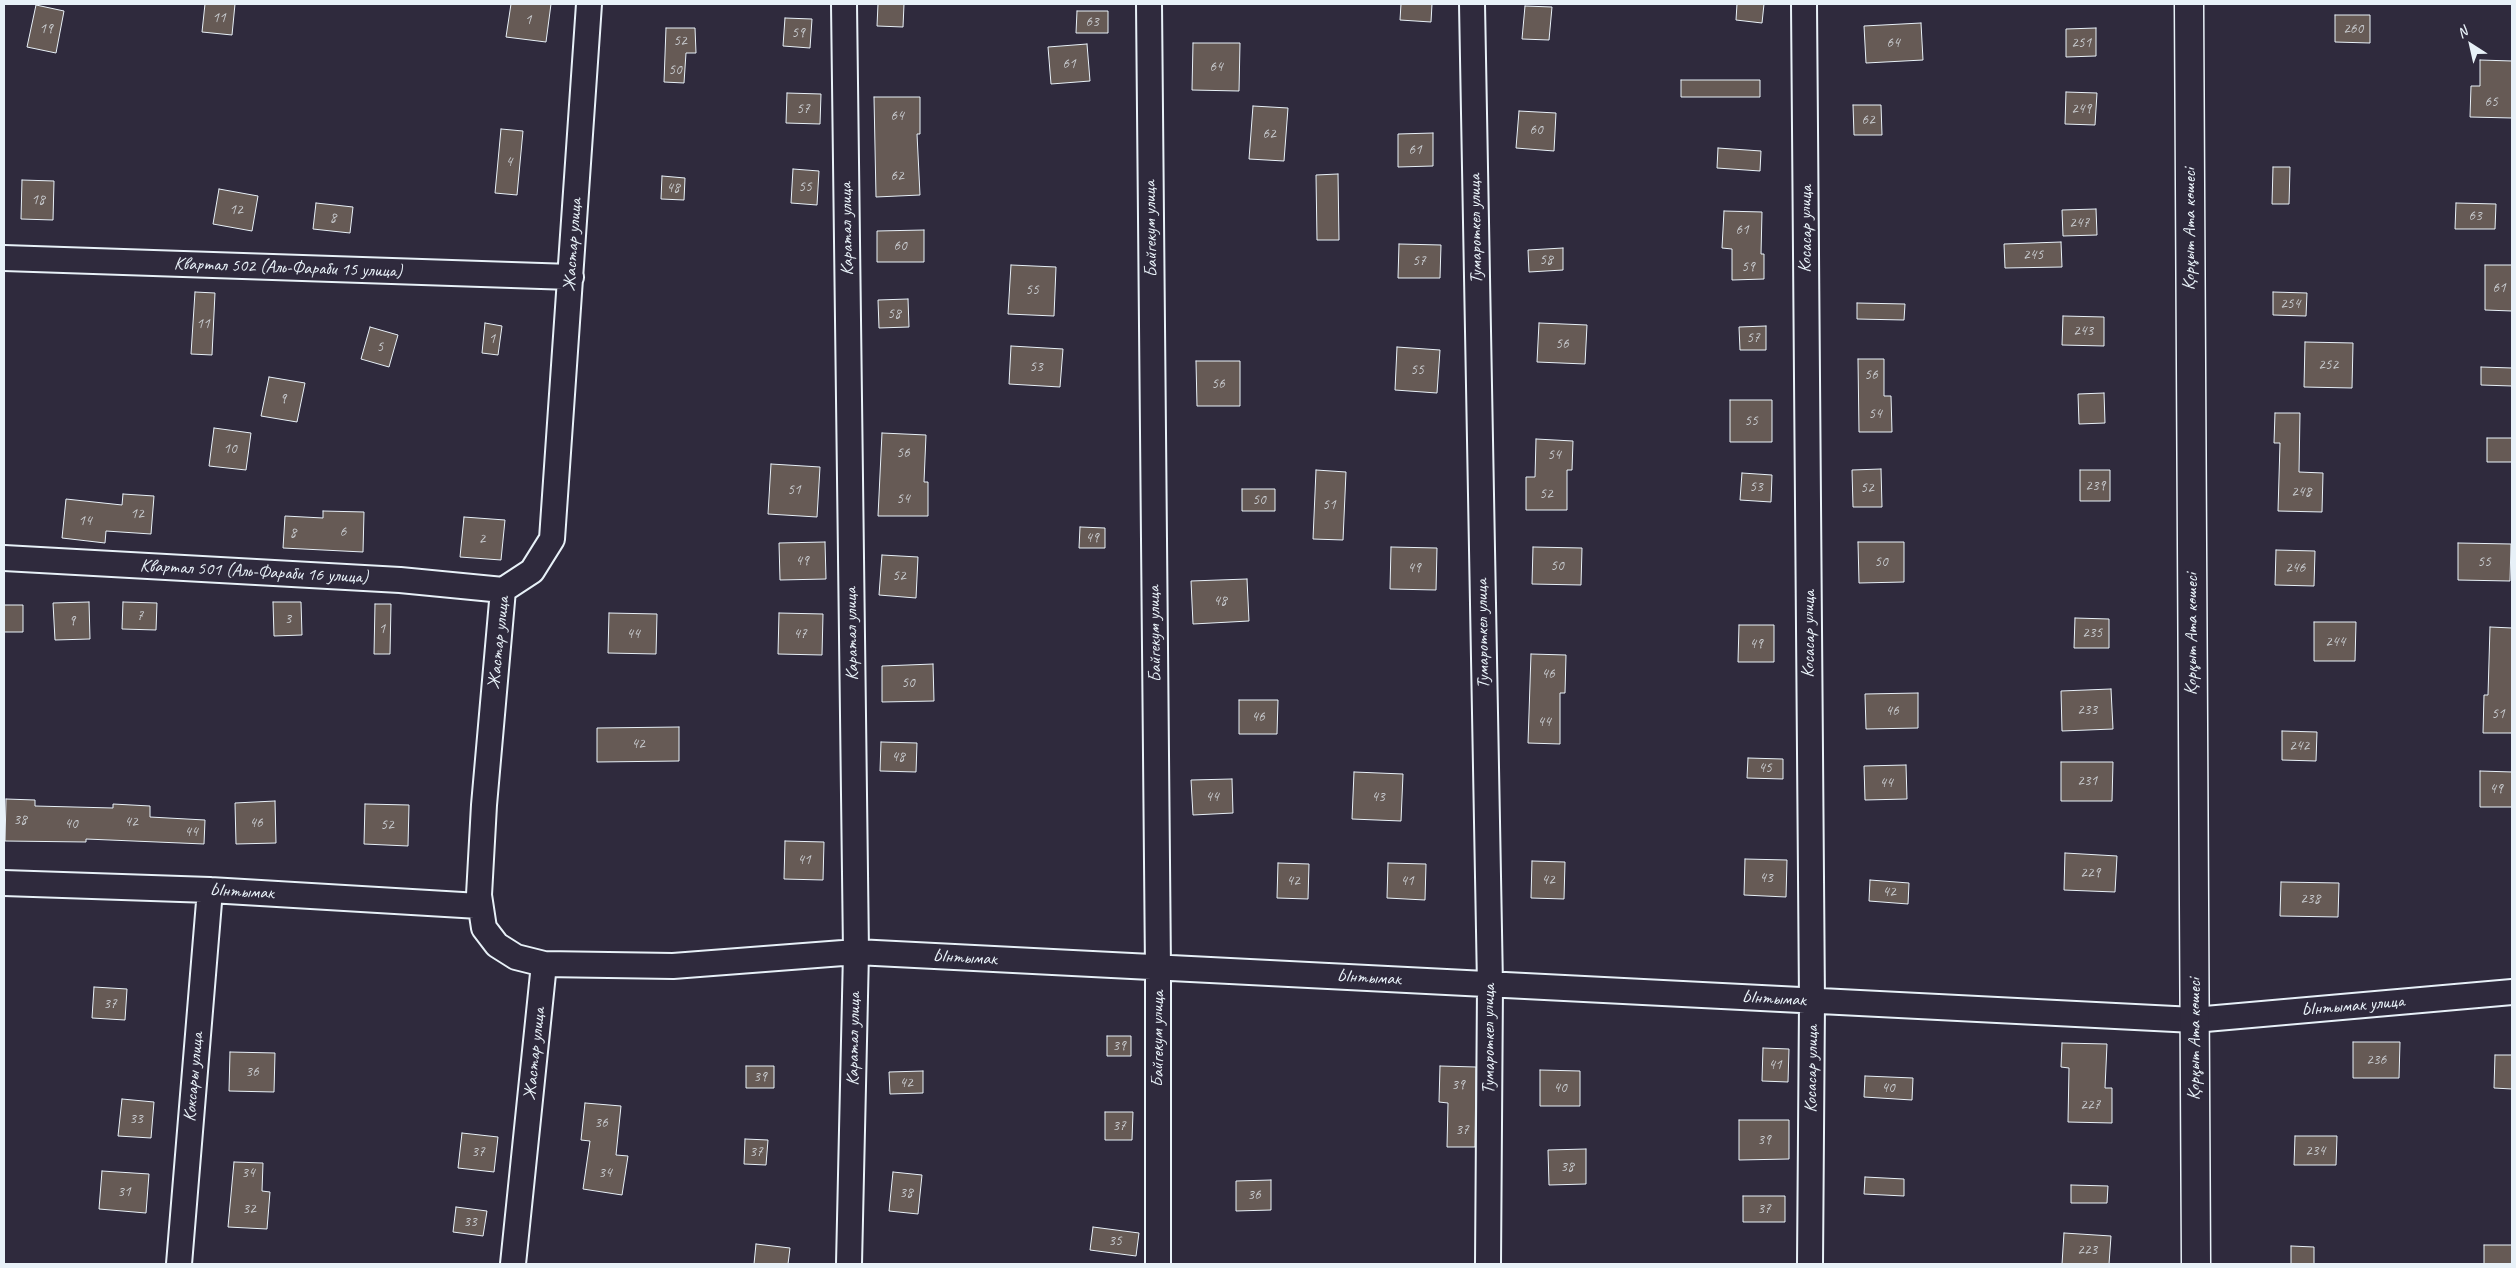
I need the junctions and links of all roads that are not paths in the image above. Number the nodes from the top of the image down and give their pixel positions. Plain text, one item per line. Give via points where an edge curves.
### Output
1 (589, 4) edge
2 (844, 4) edge
3 (1149, 4) edge
4 (1472, 4) edge
5 (1804, 4) edge
6 (2189, 4) edge
7 (4, 258) edge
8 (572, 277) junction
9 (4, 558) edge
10 (503, 590) junction
11 (4, 883) edge
12 (210, 890) junction
13 (480, 906) junction
14 (856, 952) junction
15 (544, 964) junction
16 (1158, 968) junction
17 (1490, 985) junction
18 (2512, 992) edge
19 (1812, 1001) junction
20 (2194, 1020) junction
21 (178, 1264) edge
22 (513, 1264) edge
23 (849, 1264) edge
24 (1158, 1264) edge
25 (1488, 1264) edge
26 (1810, 1264) edge
27 (2196, 1264) edge

1 - 8 street, Жастар улица
2 - 14 street, Каратал улица
3 - 16 street, Байгекум улица
4 - 17 street, Тумароткел улица
5 - 19 street, Косасар улица
6 - 20 main road, Қорқыт Ата көшесі
7 - 8 street, Квартал 502 (Аль-Фараби 15 улица)
8 - 10 street, Жастар улица via 552,539 532,571
9 - 10 street, Квартал 501 (Аль-Фараби 16 улица) via 400,580
10 - 13 street, Жастар улица via 484,805
11 - 12 street, Ынтымак
12 - 13 street, Ынтымак
12 - 21 street, Коксары улица
13 - 15 street, Жастар улица via 484,928 497,945 516,957
14 - 15 street, Ынтымак via 673,966
14 - 16 street, Ынтымак
14 - 23 street, Каратал улица
15 - 22 street, Жастар улица
16 - 17 street, Ынтымак
16 - 24 street, Байгекум улица
17 - 19 street, Ынтымак
17 - 25 street, Тумароткел улица
18 - 20 street, Ынтымак улица
19 - 20 street, Ынтымак
19 - 26 street, Косасар улица
20 - 27 main road, Қорқыт Ата көшесі

